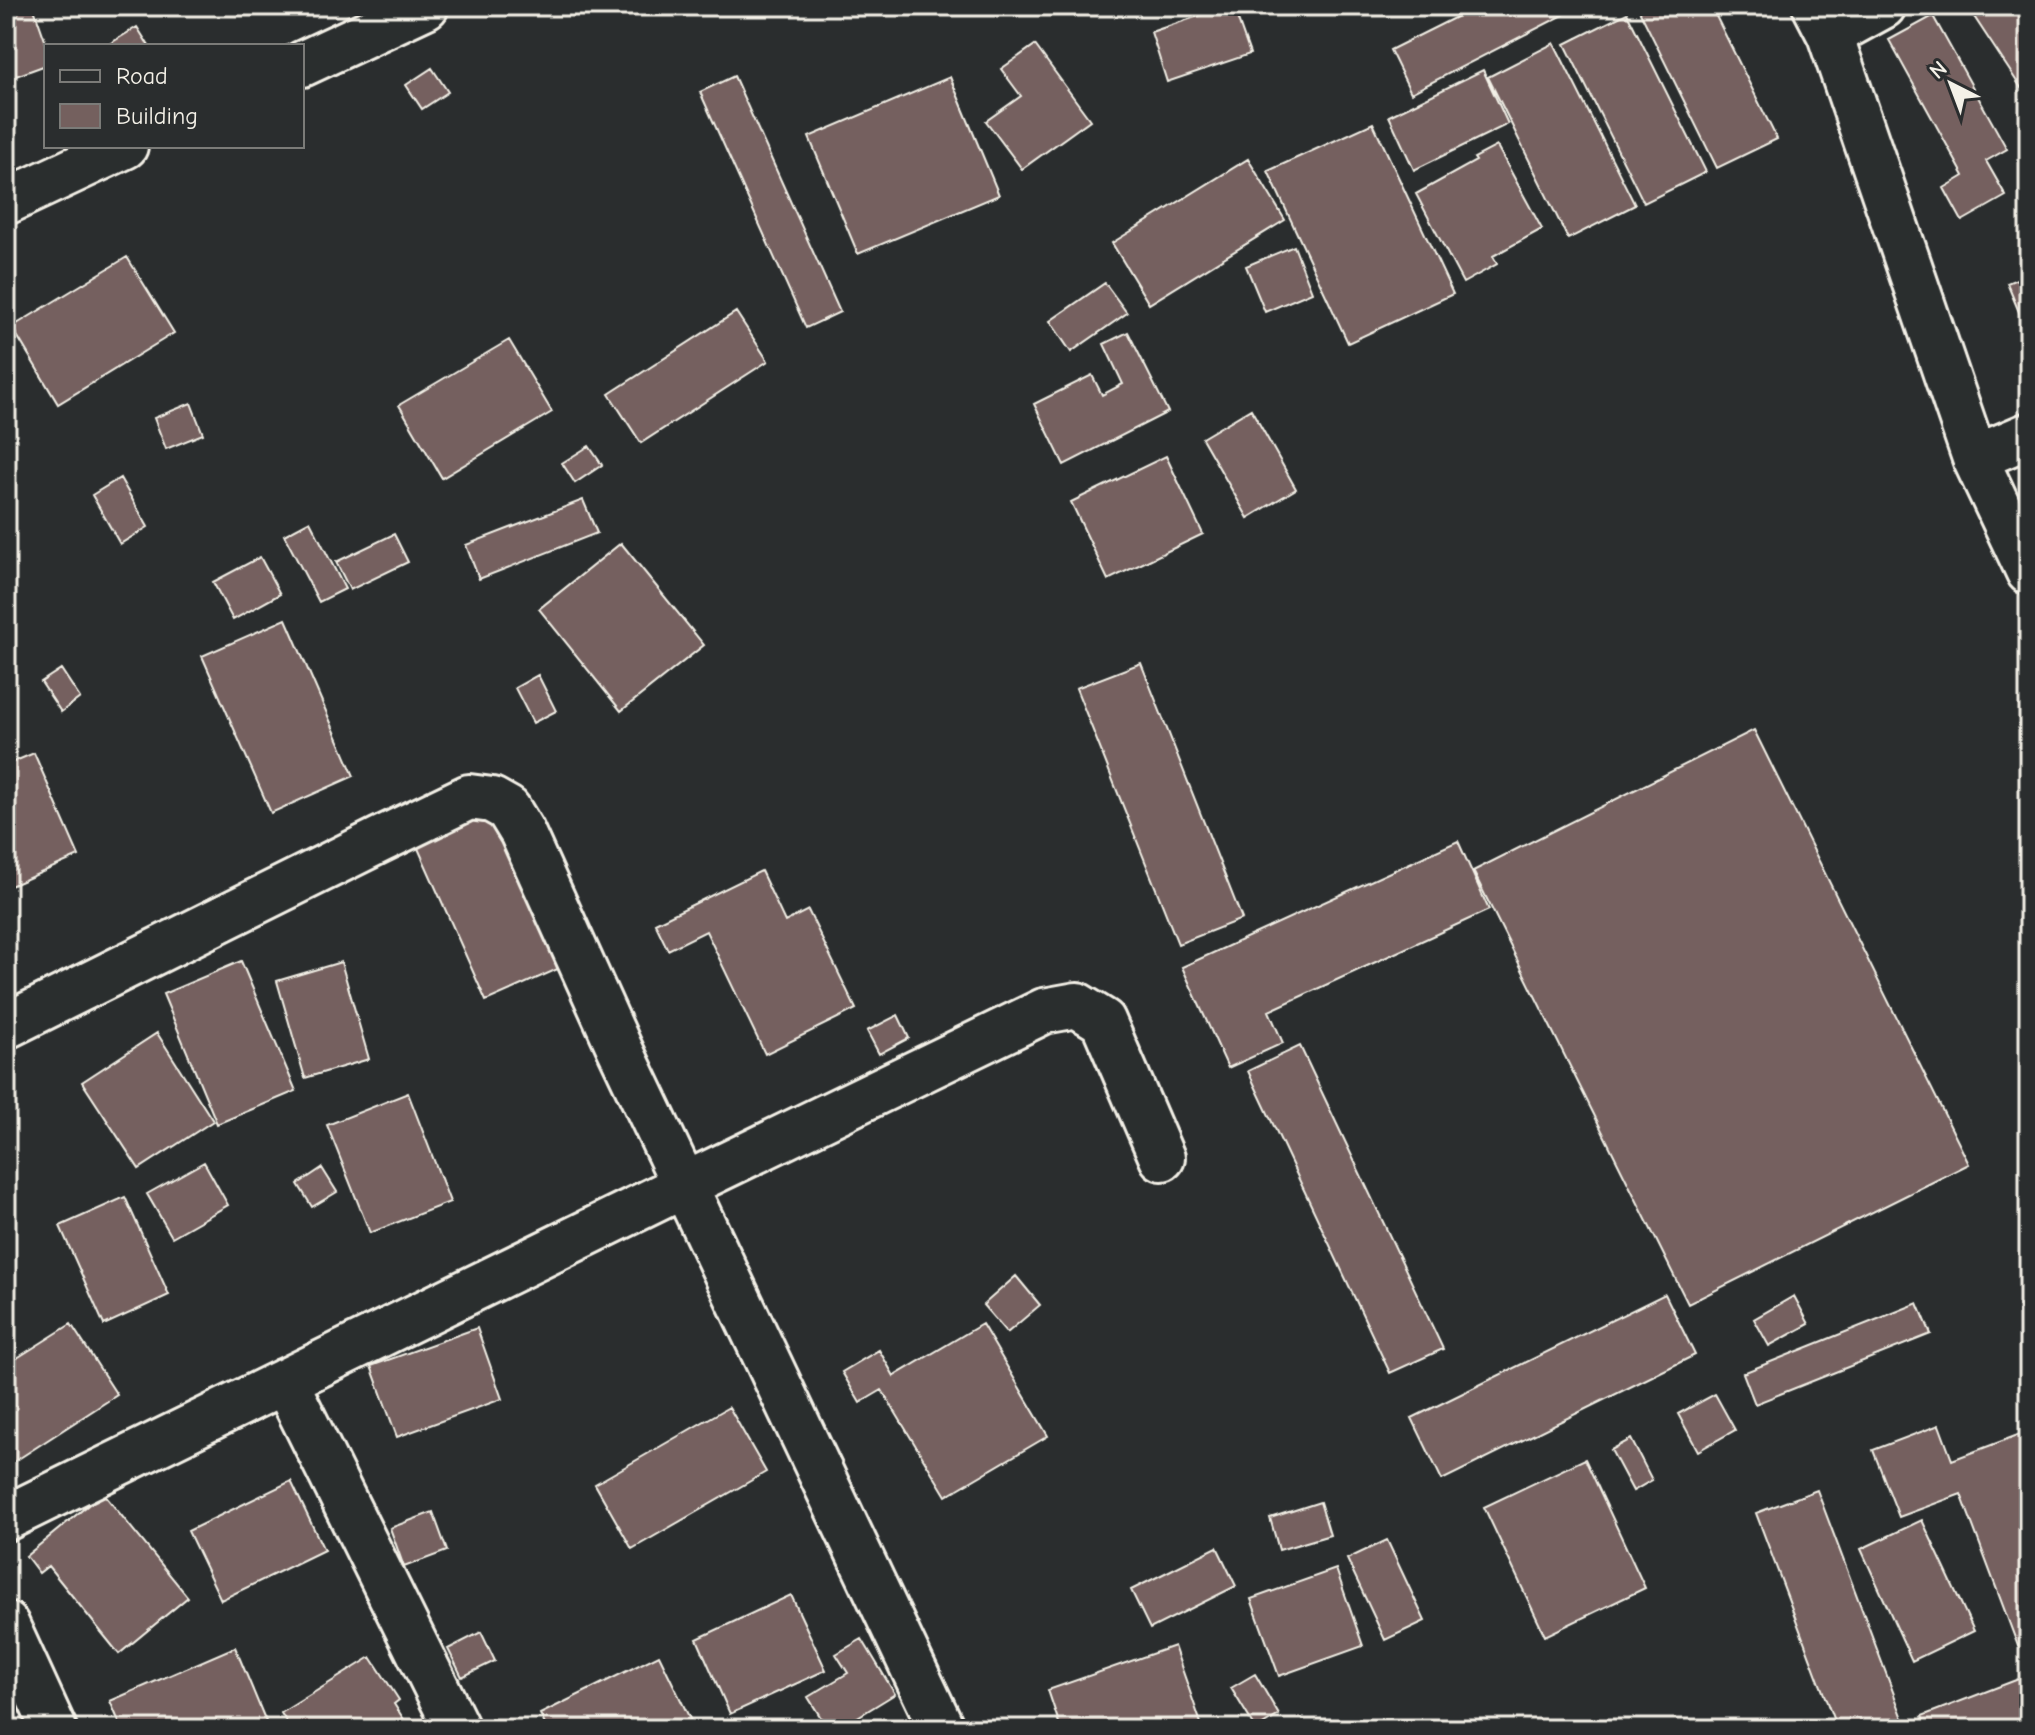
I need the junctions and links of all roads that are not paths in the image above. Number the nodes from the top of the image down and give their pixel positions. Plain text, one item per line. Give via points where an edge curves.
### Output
1 (426, 6) edge
2 (1883, 6) edge
3 (1822, 21) edge
4 (304, 63) edge
5 (121, 148) edge
6 (6, 202) edge
7 (2029, 435) edge
8 (1975, 458) junction
9 (2029, 572) edge
10 (6, 1026) edge
11 (1162, 1158) dead end
12 (685, 1185) junction
13 (285, 1381) junction
14 (6, 1518) edge
15 (6, 1624) edge
16 (54, 1729) edge
17 (457, 1729) edge
18 (942, 1729) edge

1 - 4 street
2 - 3 street
3 - 8 street
5 - 6 street
7 - 8 street
8 - 9 street
10 - 12 street via 469,797 492,800 508,809 522,832
11 - 12 street via 1103,1021 1077,1005 1044,1011
12 - 13 street
12 - 18 street
13 - 14 street
13 - 17 street
15 - 16 street

